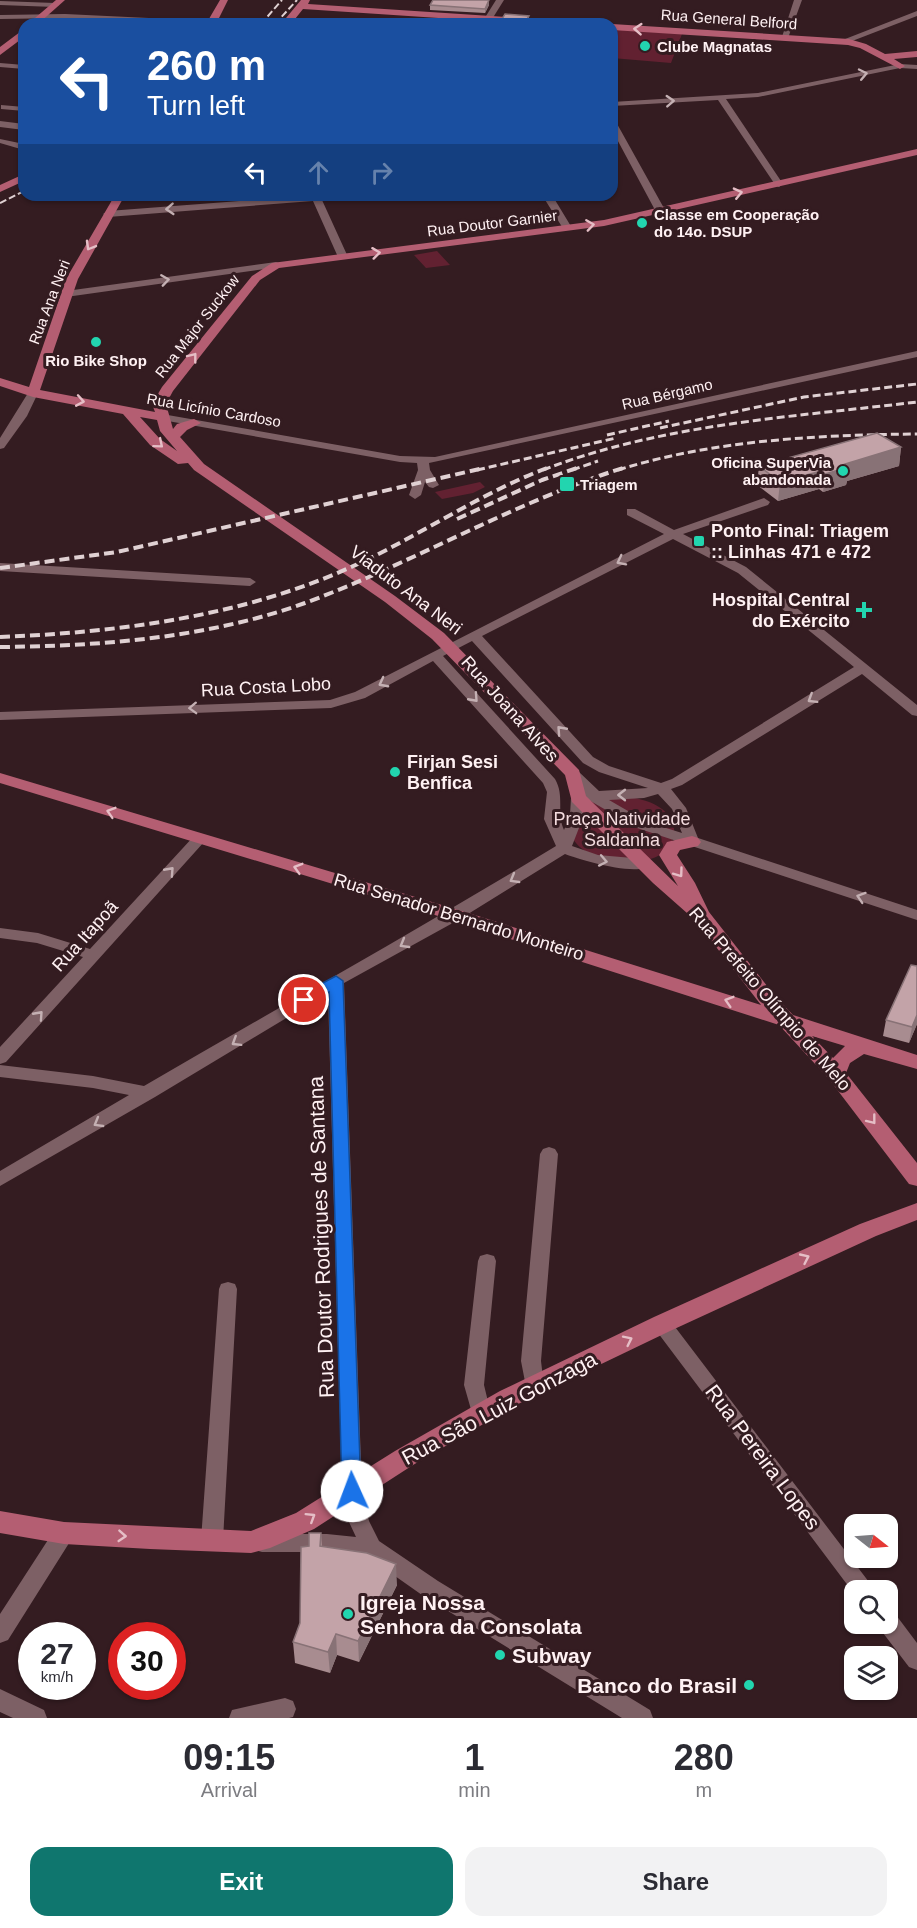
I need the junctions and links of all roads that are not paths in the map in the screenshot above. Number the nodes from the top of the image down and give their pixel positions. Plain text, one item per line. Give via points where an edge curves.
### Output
1 (224, 0) edge
2 (500, 0) edge
3 (798, 0) edge
4 (0, 3) edge
5 (58, 3) edge
6 (304, 3) edge
7 (917, 13) edge
8 (0, 17) edge
9 (42, 17) junction
10 (70, 18) edge
11 (214, 18) edge
12 (291, 18) edge
13 (456, 18) edge
14 (489, 18) edge
15 (618, 27) edge
16 (18, 37) edge
17 (784, 38) junction
18 (843, 41) junction
19 (0, 51) edge
20 (915, 54) edge
21 (886, 57) junction
22 (0, 65) edge
23 (18, 66) edge
24 (900, 66) junction
25 (917, 66) edge
26 (721, 98) junction
27 (618, 104) edge
28 (4, 107) dead end
29 (18, 108) edge
30 (0, 124) edge
31 (18, 126) edge
32 (618, 133) edge
33 (1, 141) edge
34 (18, 145) edge
35 (618, 151) edge
36 (628, 151) junction
37 (917, 152) edge
38 (18, 180) edge
39 (779, 184) junction
40 (0, 189) edge
41 (116, 201) edge
42 (277, 201) edge
43 (317, 201) edge
44 (551, 201) edge
45 (660, 210) junction
46 (108, 214) junction
47 (567, 228) junction
48 (343, 257) junction
49 (276, 265) junction
50 (66, 294) junction
51 (917, 354) edge
52 (0, 382) edge
53 (33, 393) junction
54 (128, 411) junction
55 (161, 411) junction
56 (194, 423) junction
57 (172, 438) junction
58 (0, 446) edge
59 (424, 466) junction
60 (203, 469) junction
61 (433, 485) dead end
62 (414, 495) dead end
63 (764, 502) dead end
64 (631, 512) dead end
65 (673, 534) junction
66 (0, 567) edge
67 (250, 582) dead end
68 (474, 636) junction
69 (435, 655) junction
70 (862, 668) junction
71 (917, 711) edge
72 (0, 716) edge
73 (0, 778) edge
74 (660, 789) junction
75 (583, 801) junction
76 (551, 812) junction
77 (199, 839) junction
78 (692, 842) junction
79 (564, 848) junction
80 (644, 864) junction
81 (455, 915) junction
82 (917, 915) edge
83 (703, 917) junction
84 (0, 933) edge
85 (93, 955) junction
86 (336, 981) junction
87 (785, 1018) junction
88 (868, 1046) junction
89 (0, 1058) edge
90 (917, 1062) edge
91 (0, 1071) edge
92 (836, 1074) junction
93 (149, 1093) junction
94 (549, 1154) dead end
95 (917, 1178) edge
96 (0, 1179) edge
97 (917, 1211) edge
98 (487, 1261) dead end
99 (228, 1289) dead end
100 (662, 1324) junction
101 (534, 1386) junction
102 (481, 1414) junction
103 (352, 1491) junction
104 (0, 1522) edge
105 (64, 1533) junction
106 (212, 1540) junction
107 (251, 1542) junction
108 (372, 1548) junction
109 (856, 1580) edge
110 (0, 1633) edge
111 (897, 1634) edge
112 (917, 1660) edge
113 (0, 1700) edge
114 (285, 1709) dead end
115 (36, 1718) edge
116 (240, 1718) edge
117 (642, 1718) edge

1 - 11 main road
2 - 14 street
3 - 17 street
4 - 5 street
5 - 9 main road
6 - 12 main road
6 - 13 main road
7 - 18 street
8 - 9 street
9 - 10 street
17 -> 15 main road, Rua General Belford
16 - 19 main road
17 - 18 main road, Rua General Belford
18 - 21 main road, Rua General Belford
20 - 21 main road
20 - 25 main road via 906,59
21 - 24 main road, Rua General Belford
22 - 23 street
24 - 25 street
26 -> 24 street via 775,93
27 -> 26 street
26 - 39 street
28 - 29 street
30 - 31 street
32 - 36 street
33 - 34 street
35 - 36 street
36 - 45 street
37 - 39 main road, Rua Doutor Garnier
38 - 40 main road
45 -> 39 main road, Rua Doutor Garnier
41 - 46 main road, Rua Ana Neri
42 -> 46 street
43 - 48 street
44 - 47 street
47 -> 45 main road, Rua Doutor Garnier
46 -> 50 main road, Rua Ana Neri
48 -> 47 main road, Rua Doutor Garnier
48 - 49 main road, Rua Doutor Garnier
50 -> 49 street, Rua Doutor Garnier
55 -> 49 main road, Rua Major Suckow via 167,390 250,286
50 - 53 main road, Rua Ana Neri
51 - 59 street, Rua Bérgamo
52 - 53 main road, Rua Licínio Cardoso
53 -> 54 main road, Rua Licínio Cardoso
53 - 58 street
54 - 55 main road, Rua Licínio Cardoso
54 -> 60 main road, Viaduto Ana Neri via 164,449
55 - 56 street, Rua Licínio Cardoso
55 - 57 main road, Viaduto Ana Neri
56 - 57 main road via 182,427
56 - 59 street, Rua Licínio Cardoso
57 - 60 main road, Viaduto Ana Neri
59 - 61 street
59 - 62 street
60 - 75 main road, Viaduto Ana Neri via 438,636 573,774
63 - 65 street, Rua Costa Lobo
64 - 65 street
65 -> 68 street, Rua Costa Lobo
65 - 70 street via 742,570
66 - 67 street
68 - 69 street, Rua Costa Lobo
74 -> 68 street via 602,770 588,760
69 -> 72 street, Rua Costa Lobo via 360,696 331,704
69 -> 76 street, Rua Joana Alves via 550,782 554,792
70 - 71 street
70 -> 74 street
77 -> 73 main road, Rua Senador Bernardo Monteiro
74 -> 75 street
74 - 78 street via 682,809
75 - 76 street
75 - 78 street
75 - 79 street
75 - 80 main road, Rua Prefeito Olímpio de Melo
76 - 79 street, Rua Joana Alves
81 -> 77 main road, Rua Senador Bernardo Monteiro
85 -> 77 street, Rua Itapoã
82 -> 78 street
78 -> 83 main road via 674,846 668,855
79 -> 80 street via 596,860
79 -> 81 street
80 - 83 main road, Rua Prefeito Olímpio de Melo
81 -> 86 street
87 -> 81 main road, Rua Senador Bernardo Monteiro
83 - 87 main road, Rua Prefeito Olímpio de Melo
84 - 85 street via 38,938
89 -> 85 street, Rua Itapoã
86 -> 93 street
86 - 103 street, Rua Doutor Rodrigues de Santana
87 - 88 main road, Rua Senador Bernardo Monteiro
87 - 92 main road, Rua Prefeito Olímpio de Melo
88 - 90 main road, Rua Senador Bernardo Monteiro
88 - 92 main road via 845,1055
91 - 93 street
92 -> 95 main road, Rua Prefeito Olímpio de Melo
93 -> 96 street
94 - 101 street via 531,1361
100 -> 97 main road, Rua São Luiz Gonzaga
98 - 102 street via 474,1385
99 - 106 street
101 -> 100 main road, Rua São Luiz Gonzaga
100 - 109 street, Rua Pereira Lopes
101 - 102 main road, Rua São Luiz Gonzaga
102 - 103 main road, Rua São Luiz Gonzaga
107 -> 103 main road, Rua São Luiz Gonzaga via 285,1531
103 - 108 street, Rua Doutor Rodrigues de Santana via 358,1522
104 - 105 main road, Rua São Luiz Gonzaga
105 -> 106 main road, Rua São Luiz Gonzaga
105 - 110 street
106 - 107 main road, Rua São Luiz Gonzaga
107 - 108 street
108 - 117 street
111 - 112 street
113 - 115 street
114 - 116 street

